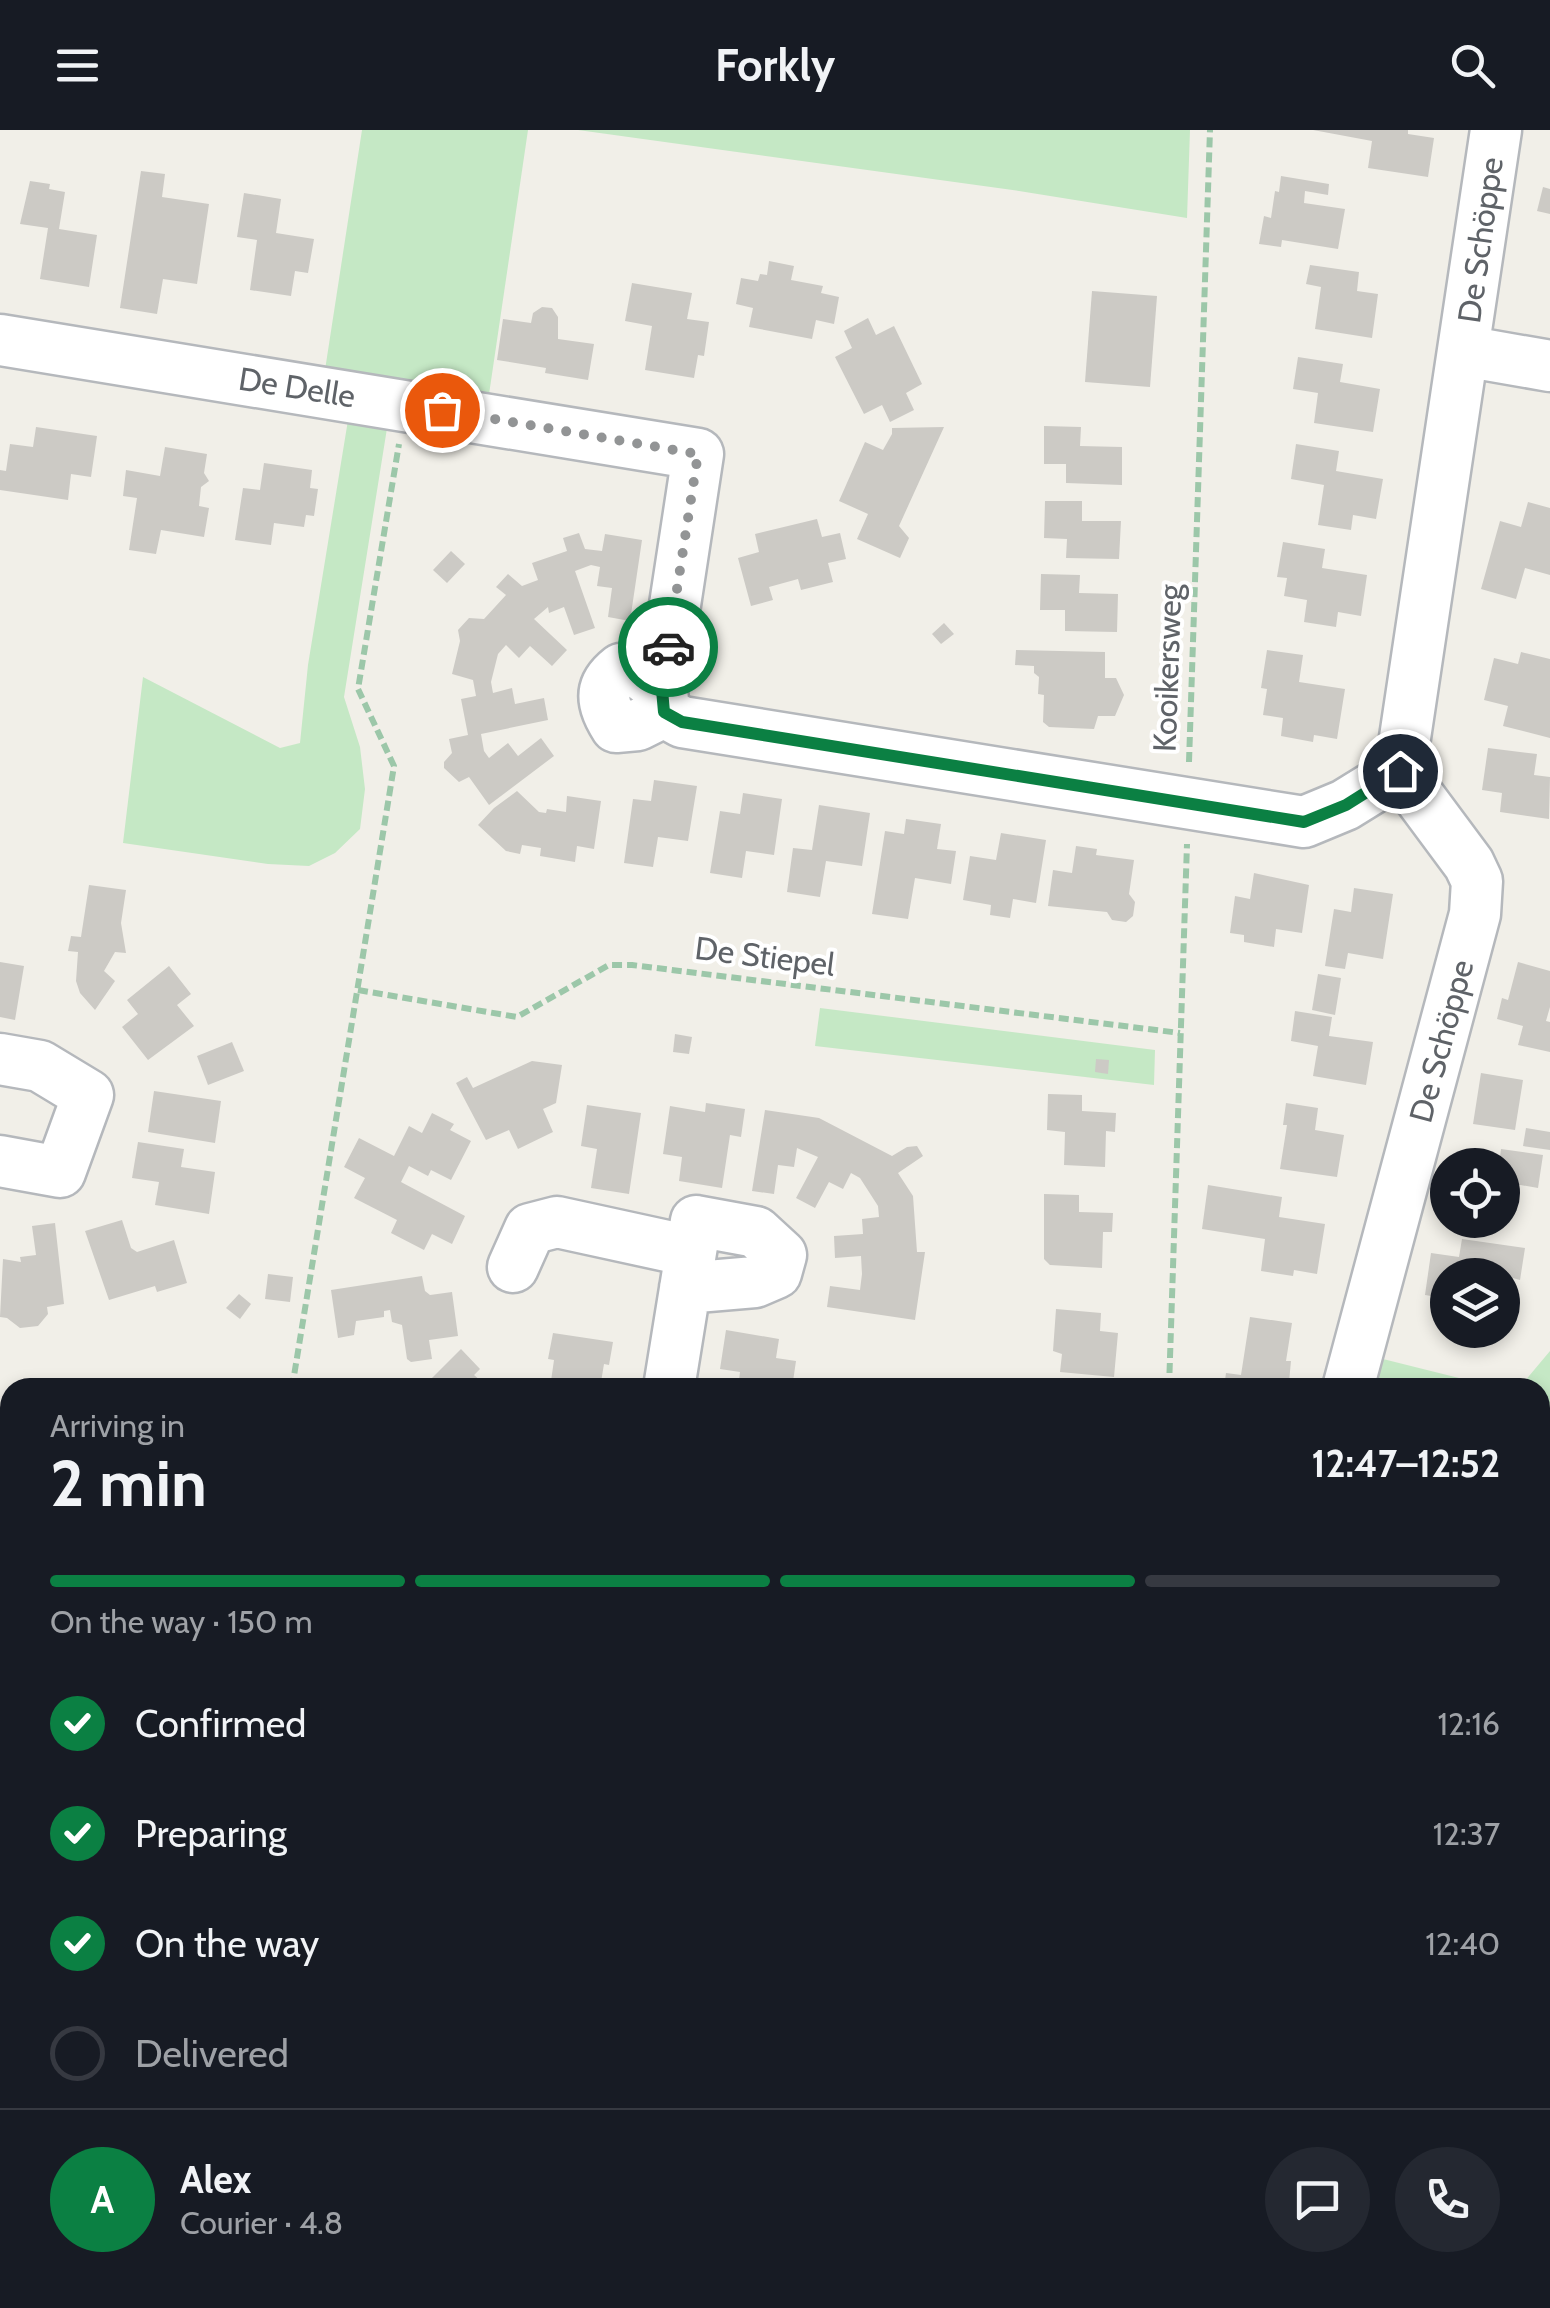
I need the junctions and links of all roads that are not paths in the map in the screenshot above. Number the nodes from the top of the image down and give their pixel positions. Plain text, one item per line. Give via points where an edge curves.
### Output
1 (1496, 130) edge
2 (0, 340) edge
3 (1464, 350) junction
4 (1550, 366) edge
5 (1400, 771) junction
6 (0, 1059) edge
7 (0, 1161) edge
8 (513, 1267) dead end
9 (671, 1378) edge
10 (1351, 1378) edge

1 - 3 street, De Schöppe
2 - 5 street, De Delle via 698,454 663,701 682,722 1304,822
3 - 4 street, De Schöppe
3 - 5 street, De Schöppe
5 - 10 street, De Schöppe via 1469,864 1477,881 1475,914
6 - 7 street via 40,1066 88,1095 60,1172
8 - 9 street via 530,1229 557,1222 688,1269

